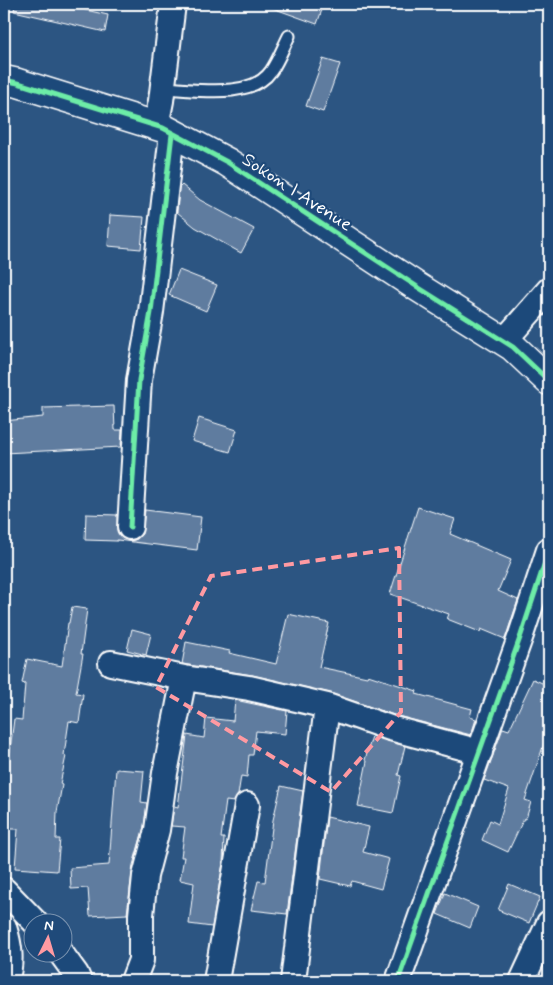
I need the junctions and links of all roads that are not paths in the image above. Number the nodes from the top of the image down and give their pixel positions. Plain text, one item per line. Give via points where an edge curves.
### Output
1 (173, 4) edge
2 (289, 36) dead end
3 (4, 80) edge
4 (163, 88) junction
5 (164, 130) junction
6 (549, 290) edge
7 (504, 341) junction
8 (549, 381) edge
9 (130, 527) dead end
10 (549, 550) edge
11 (111, 663) dead end
12 (184, 678) junction
13 (327, 706) junction
14 (480, 752) junction
15 (247, 805) dead end
16 (4, 890) edge
17 (4, 911) edge
18 (25, 912) edge
19 (22, 921) edge
20 (549, 923) edge
21 (4, 927) edge
22 (543, 949) edge
23 (67, 962) edge
24 (6, 981) edge
25 (79, 981) edge
26 (133, 981) edge
27 (216, 981) edge
28 (292, 981) edge
29 (398, 981) edge
30 (522, 981) edge

1 - 4 street
2 - 4 lane via 271,73 253,86 234,91
3 - 5 street, Sokon I Avenue
4 - 5 street
5 - 7 street, Sokon I Avenue via 227,162
5 - 9 street via 151,312 139,380
6 - 7 street
7 - 8 street, Sokon I Avenue
10 - 14 street
11 - 12 street
12 - 13 street via 249,688
12 - 26 street via 157,830 145,876 141,960
13 - 14 street via 390,728
13 - 28 street
14 - 29 street
15 - 27 street
16 - 18 street
17 - 19 street
20 - 22 street
21 - 24 street via 10,943 11,968
22 - 30 street
23 - 25 street

